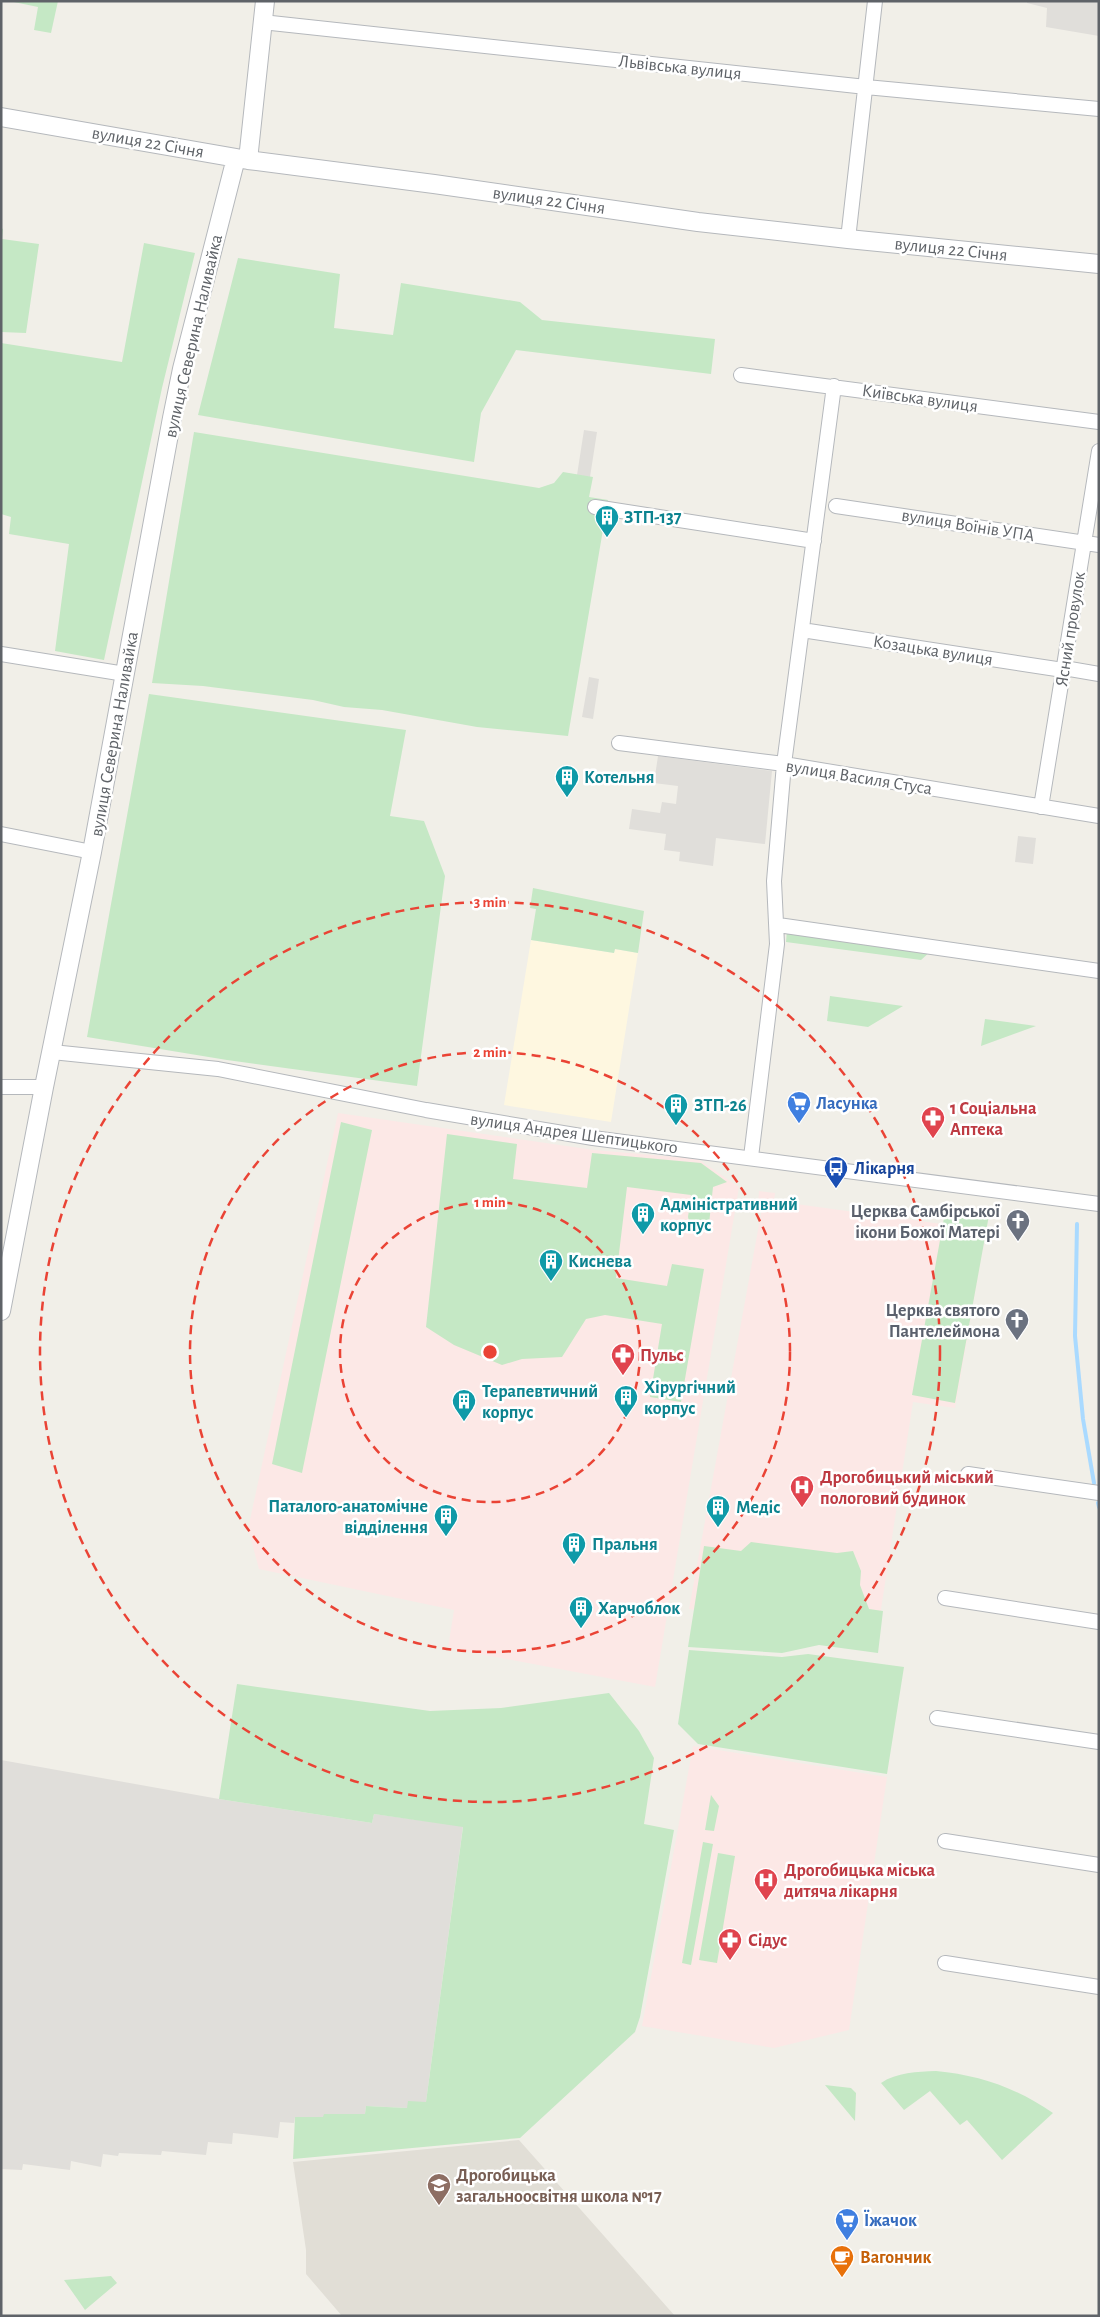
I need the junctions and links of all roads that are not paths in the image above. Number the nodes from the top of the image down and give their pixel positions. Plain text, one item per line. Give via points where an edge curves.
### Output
1 (265, 1) edge
2 (876, 1) edge
3 (262, 22) junction
4 (866, 87) junction
5 (1099, 109) edge
6 (1, 117) edge
7 (242, 159) junction
8 (848, 239) junction
9 (1099, 264) edge
10 (741, 375) dead end
11 (834, 386) junction
12 (1099, 422) edge
13 (1099, 451) edge
14 (595, 506) dead end
15 (836, 506) dead end
16 (814, 541) junction
17 (1084, 543) junction
18 (1099, 545) edge
19 (802, 630) junction
20 (1, 654) edge
21 (1064, 669) junction
22 (125, 674) junction
23 (1099, 674) edge
24 (619, 743) dead end
25 (784, 764) junction
26 (1041, 807) junction
27 (1099, 816) edge
28 (1, 834) edge
29 (92, 852) junction
30 (778, 925) junction
31 (1099, 972) edge
32 (52, 1052) junction
33 (1, 1087) edge
34 (44, 1087) junction
35 (751, 1157) junction
36 (1099, 1204) edge
37 (1, 1311) edge
38 (968, 1474) dead end
39 (1099, 1493) edge
40 (945, 1598) dead end
41 (1099, 1622) edge
42 (937, 1718) dead end
43 (1099, 1742) edge
44 (945, 1841) dead end
45 (1099, 1865) edge
46 (945, 1963) dead end
47 (1099, 1987) edge

1 - 3 street, вулиця Северина Наливайка
2 - 4 street
3 - 4 street, Львівська вулиця
3 - 7 street, вулиця Северина Наливайка
4 - 5 street, Львівська вулиця
4 - 8 street
6 - 7 street, вулиця 22 Січня
7 - 8 street, вулиця 22 Січня via 698,222
7 - 22 street, вулиця Северина Наливайка via 182,368
8 - 9 street, вулиця 22 Січня
10 - 11 street, Київська вулиця
11 - 12 street, Київська вулиця
11 - 16 street
13 - 17 street, Ясний провулок
14 - 16 street
15 - 17 street, вулиця Воїнів УПА
16 - 19 street
17 - 18 street, вулиця Воїнів УПА
17 - 21 street, Ясний провулок
19 - 21 street, Козацька вулиця
19 - 25 street
20 - 22 street
21 - 23 street, Козацька вулиця
21 - 26 street, Ясний провулок
22 - 29 street, вулиця Северина Наливайка
24 - 25 street, вулиця Василя Стуса
25 - 26 street, вулиця Василя Стуса
25 - 30 street via 774,881
26 - 27 street, вулиця Василя Стуса
28 - 29 street
29 - 32 street, вулиця Северина Наливайка
30 - 31 street
30 - 35 street
32 - 34 street, вулиця Северина Наливайка
32 - 35 street, вулиця Андрея Шептицького via 218,1069 426,1110 593,1138
33 - 34 street
34 - 37 street, вулиця Северина Наливайка
35 - 36 street, вулиця Андрея Шептицького
38 - 39 street
40 - 41 street
42 - 43 street
44 - 45 street
46 - 47 street

